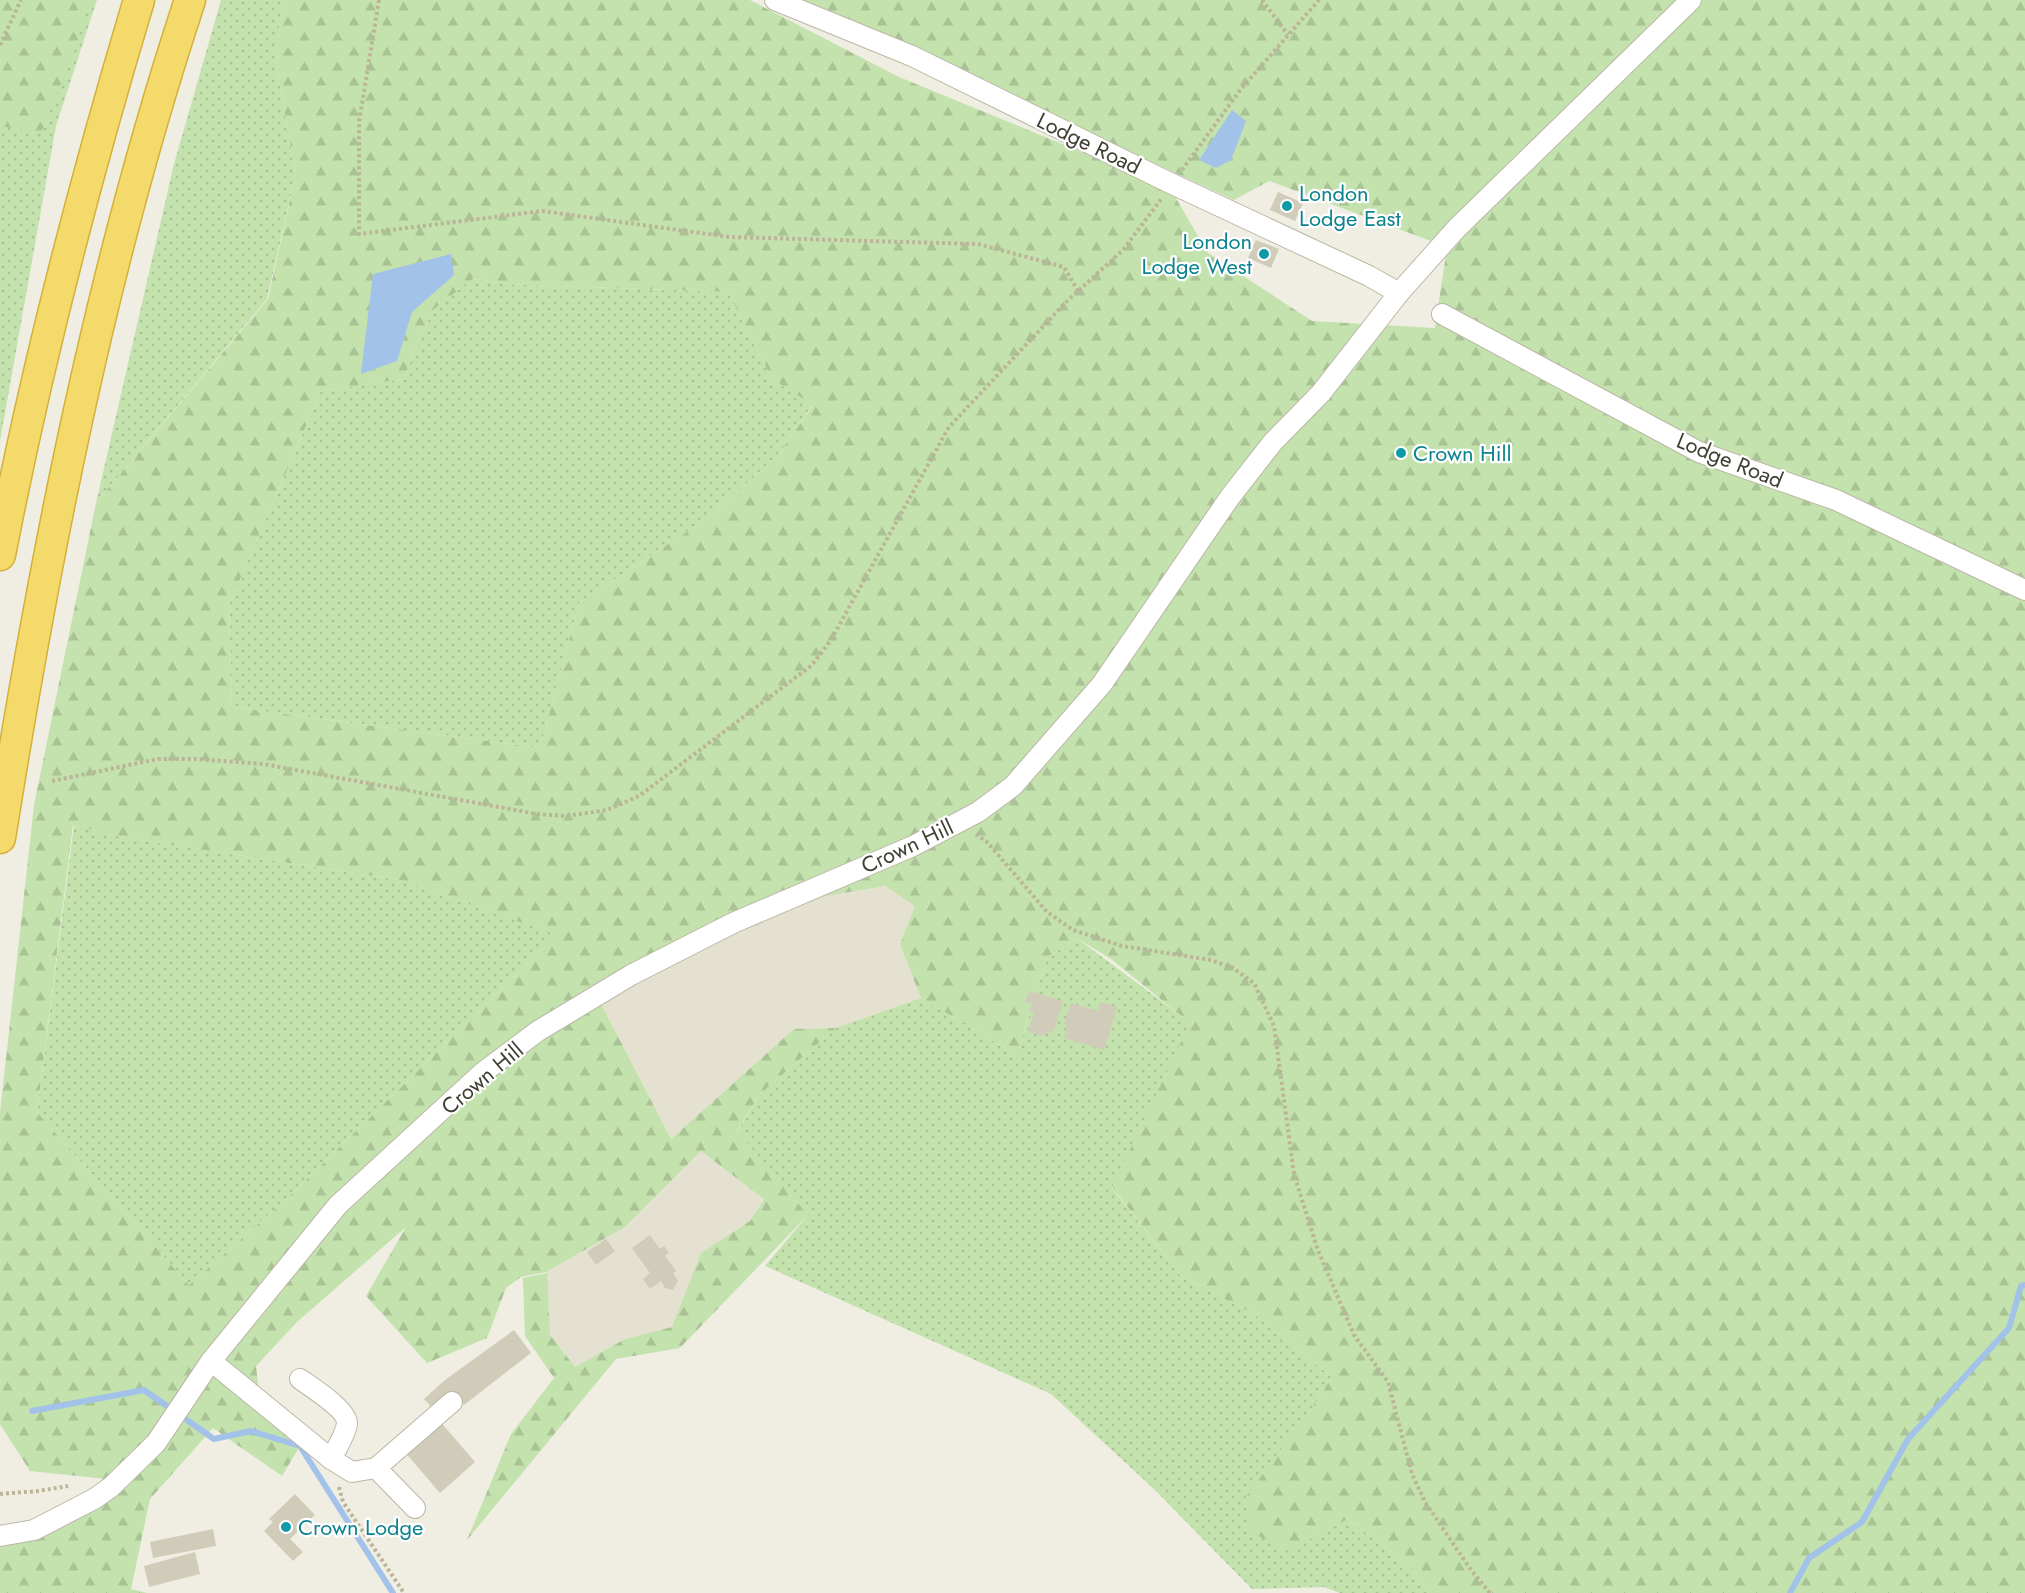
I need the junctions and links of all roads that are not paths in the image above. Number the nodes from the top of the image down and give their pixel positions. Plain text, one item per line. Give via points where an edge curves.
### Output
1 (139, 0) edge
2 (190, 0) edge
3 (775, 0) edge
4 (1691, 0) edge
5 (1399, 293) junction
6 (1442, 314) dead end
7 (0, 555) edge
8 (2025, 590) edge
9 (0, 838) edge
10 (211, 1361) junction
11 (300, 1378) dead end
12 (452, 1402) dead end
13 (331, 1460) junction
14 (376, 1468) junction
15 (415, 1508) dead end
16 (0, 1536) edge

1 - 7 highway via 39,371
2 - 9 highway via 152,123 88,373 46,567
3 - 5 street, Lodge Road via 912,56
4 - 5 street, Crown Hill via 1457,228
5 - 10 street, Crown Hill via 1321,393 1273,442 1230,497 1102,684 1013,786 978,812 913,846 733,923 631,975 538,1031 482,1073 338,1205
6 - 8 street, Lodge Road via 1700,452 1836,500
10 - 13 street
10 - 16 street, Crown Hill via 156,1443 111,1487 34,1530
11 - 13 street via 343,1412 347,1421
12 - 14 street
13 - 14 street via 352,1472
14 - 15 street

